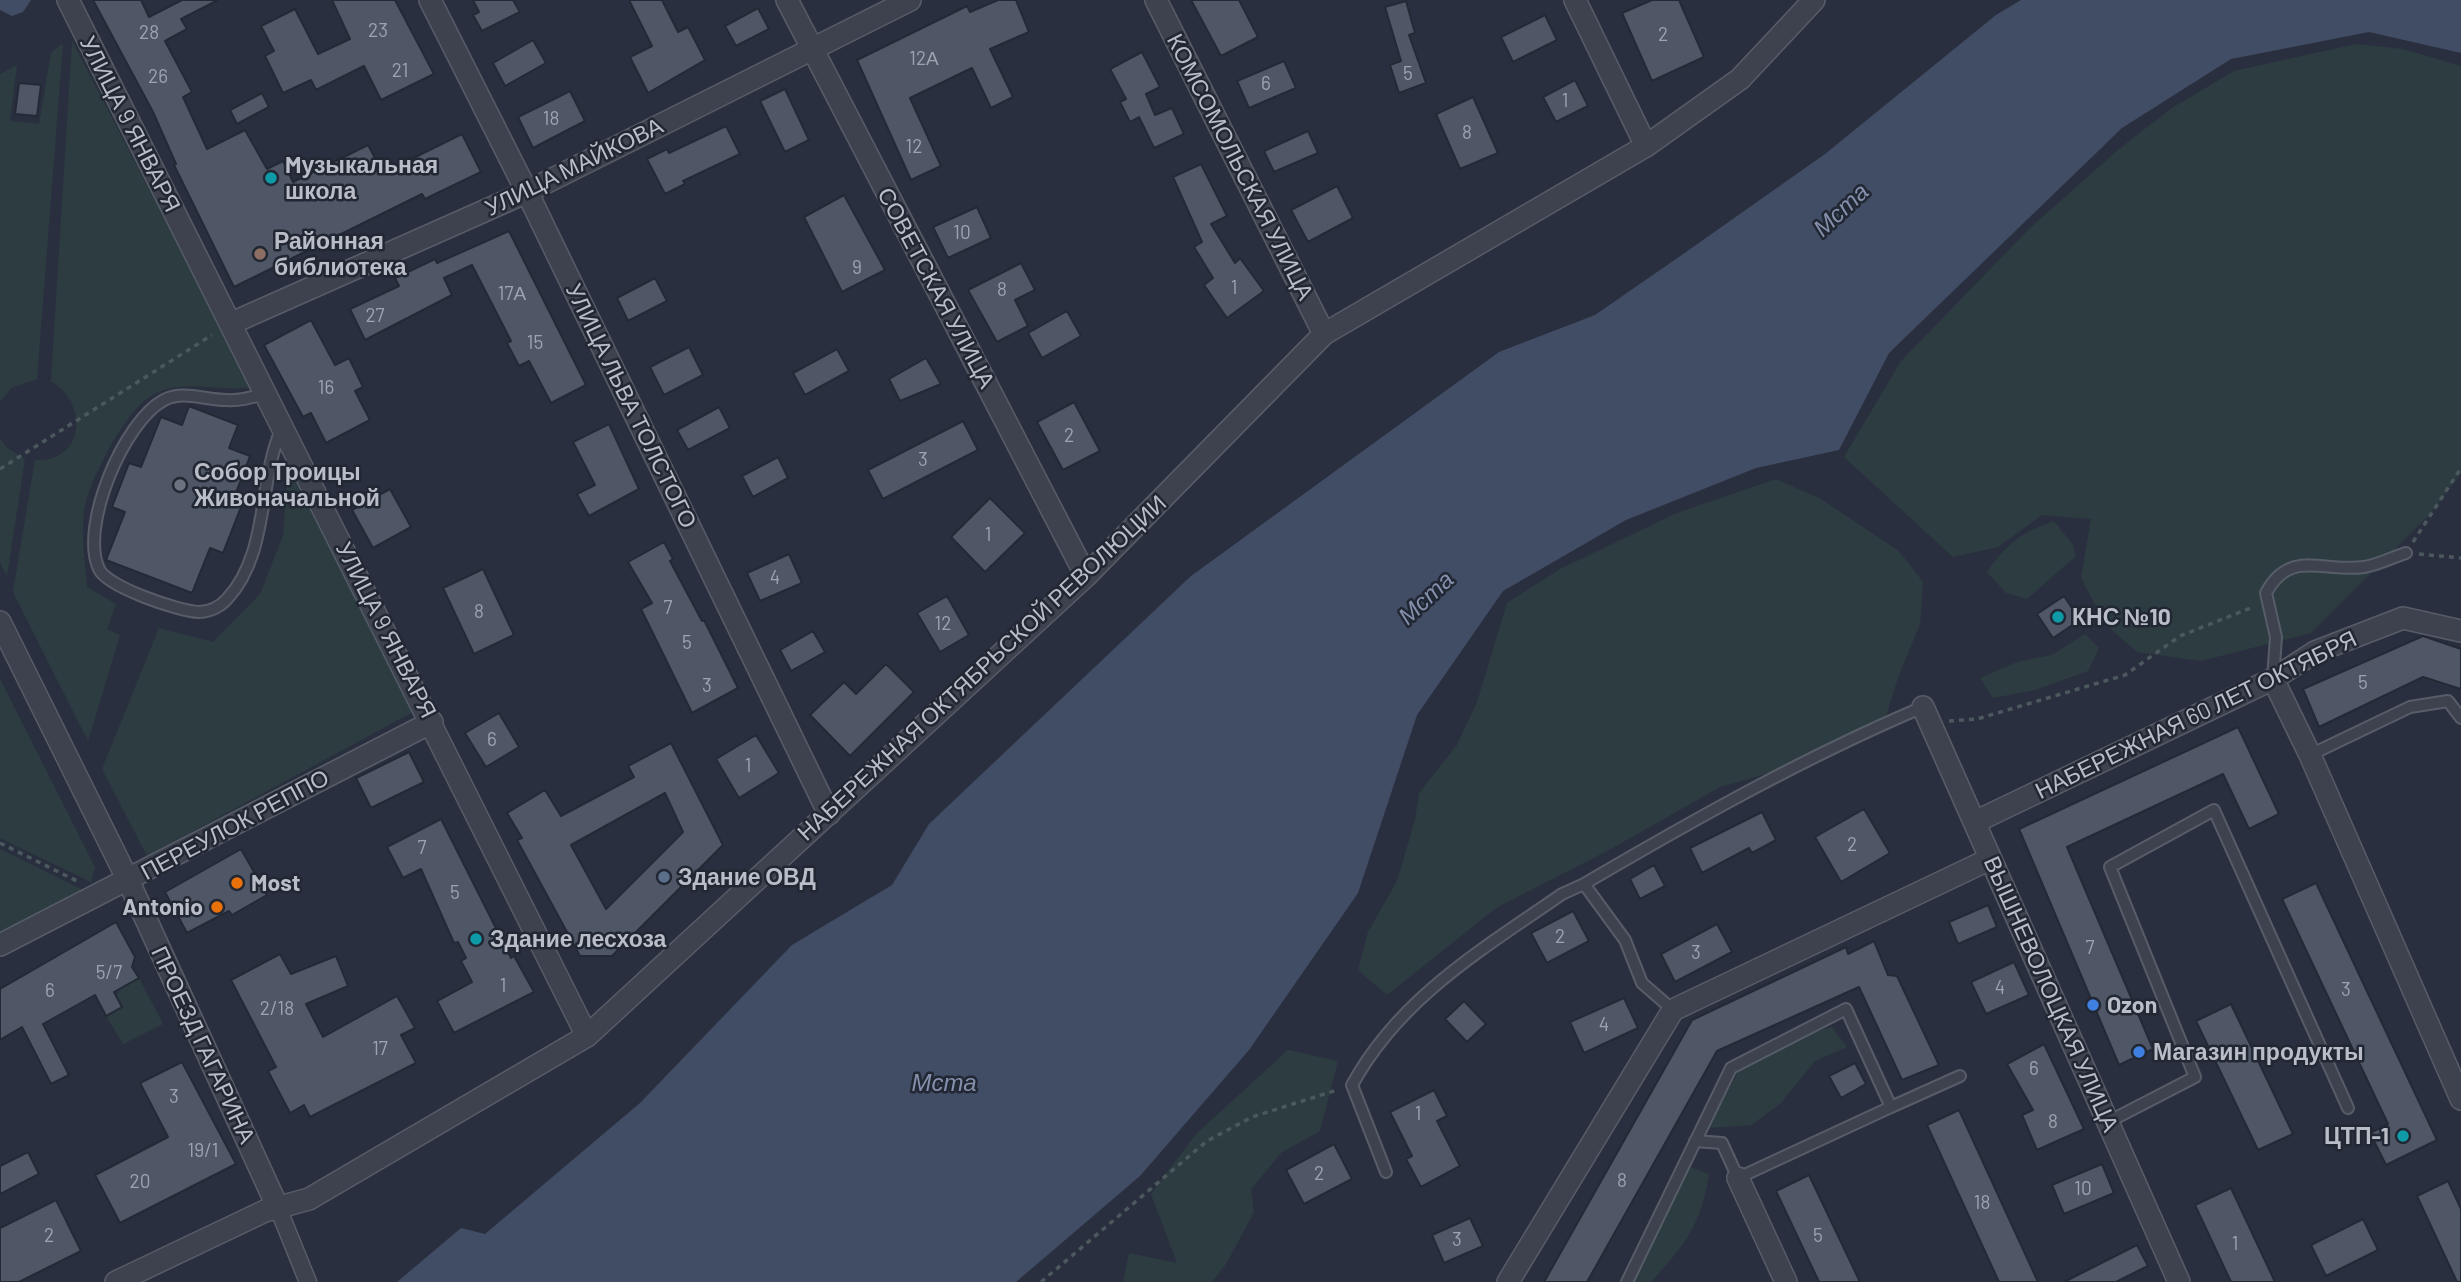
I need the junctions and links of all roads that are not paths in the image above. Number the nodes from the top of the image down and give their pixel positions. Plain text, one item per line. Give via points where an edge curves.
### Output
1 (68, 0) edge
2 (430, 0) edge
3 (787, 0) edge
4 (910, 0) edge
5 (1156, 0) edge
6 (1575, 0) edge
7 (1814, 0) edge
8 (811, 51) junction
9 (1646, 146) junction
10 (527, 191) junction
11 (232, 323) junction
12 (1324, 334) junction
13 (267, 393) junction
14 (283, 425) junction
15 (2406, 553) road end
16 (1086, 576) junction
17 (0, 622) edge
18 (2461, 631) edge
19 (2273, 679) junction
20 (1926, 715) joint
21 (2461, 718) edge
22 (432, 722) junction
23 (2311, 755) junction
24 (829, 814) junction
25 (1975, 822) junction
26 (1990, 859) junction
27 (128, 880) junction
28 (1584, 884) junction
29 (0, 945) edge
30 (1673, 1010) junction
31 (587, 1036) junction
32 (1960, 1076) dead end
33 (2461, 1099) edge
34 (1891, 1107) junction
35 (2348, 1108) dead end
36 (2108, 1122) junction
37 (1695, 1141) junction
38 (1386, 1172) dead end
39 (1738, 1178) junction
40 (278, 1208) junction
41 (116, 1282) edge
42 (308, 1282) edge
43 (1508, 1282) edge
44 (1627, 1282) edge
45 (1786, 1282) edge
46 (2179, 1282) edge

1 - 11 street, УЛИЦА 9 ЯНВАРЯ
2 - 10 street, УЛИЦА ЛЬВА ТОЛСТОГО
3 - 8 street, СОВЕТСКАЯ УЛИЦА
4 - 8 street, УЛИЦА МАЙКОВА
5 - 12 street, КОМСОМОЛЬСКАЯ УЛИЦА
6 - 9 street
7 - 9 street, НАБЕРЕЖНАЯ ОКТЯБРЬСКОЙ РЕВОЛЮЦИИ via 1740,79
8 - 10 street, УЛИЦА МАЙКОВА
8 - 16 street, СОВЕТСКАЯ УЛИЦА
9 - 12 street, НАБЕРЕЖНАЯ ОКТЯБРЬСКОЙ РЕВОЛЮЦИИ
10 - 11 street, УЛИЦА МАЙКОВА
10 - 24 street, УЛИЦА ЛЬВА ТОЛСТОГО
11 - 13 street, УЛИЦА 9 ЯНВАРЯ
12 - 16 street, НАБЕРЕЖНАЯ ОКТЯБРЬСКОЙ РЕВОЛЮЦИИ
13 - 14 street, УЛИЦА 9 ЯНВАРЯ
13 - 14 lane via 246,400 177,395 152,408 127,440 101,502 93,539 99,571 110,582 199,612 226,600 253,554
14 - 22 street, УЛИЦА 9 ЯНВАРЯ
15 - 19 lane via 2364,567 2300,564 2276,576 2266,593 2276,637
16 - 24 street, НАБЕРЕЖНАЯ ОКТЯБРЬСКОЙ РЕВОЛЮЦИИ
17 - 27 street, ПРОЕЗД ГАГАРИНА
18 - 19 street, НАБЕРЕЖНАЯ 60 ЛЕТ ОКТЯБРЯ via 2403,618 2315,652
19 - 23 street
19 - 25 street, НАБЕРЕЖНАЯ 60 ЛЕТ ОКТЯБРЯ
20 - 25 street, ВЫШНЕВОЛОЦКАЯ УЛИЦА
20 - 28 lane via 1847,739
21 - 23 lane via 2448,701 2410,707
22 - 27 street, ПЕРЕУЛОК РЕППО
22 - 31 street, УЛИЦА 9 ЯНВАРЯ
23 - 33 street
24 - 31 street, НАБЕРЕЖНАЯ ОКТЯБРЬСКОЙ РЕВОЛЮЦИИ
25 - 26 street, ВЫШНЕВОЛОЦКАЯ УЛИЦА
26 - 30 street
26 - 36 street, ВЫШНЕВОЛОЦКАЯ УЛИЦА
27 - 29 street, ПЕРЕУЛОК РЕППО
27 - 40 street, ПРОЕЗД ГАГАРИНА
28 - 30 lane via 1625,940 1642,983
28 - 38 lane via 1562,894 1438,981 1371,1049 1352,1085
30 - 43 street
31 - 40 street, НАБЕРЕЖНАЯ ОКТЯБРЬСКОЙ РЕВОЛЮЦИИ via 309,1199
32 - 34 lane
34 - 37 lane via 1846,1009 1731,1068
34 - 39 lane
35 - 36 lane via 2214,810 2110,867 2195,1077
36 - 46 street, ВЫШНЕВОЛОЦКАЯ УЛИЦА
37 - 39 lane via 1722,1143
37 - 44 lane
39 - 45 street
40 - 41 street, НАБЕРЕЖНАЯ ОКТЯБРЬСКОЙ РЕВОЛЮЦИИ
40 - 42 street, ПРОЕЗД ГАГАРИНА

